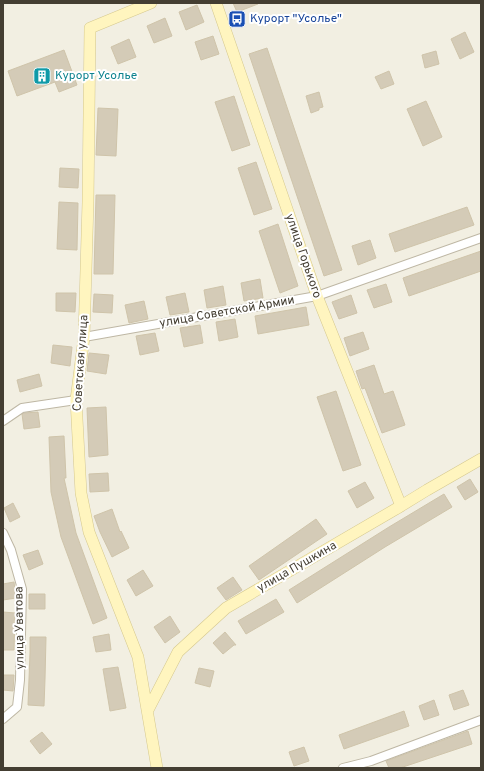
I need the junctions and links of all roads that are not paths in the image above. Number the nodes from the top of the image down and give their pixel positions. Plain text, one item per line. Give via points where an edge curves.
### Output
1 (151, 3) edge
2 (216, 3) edge
3 (481, 238) edge
4 (317, 296) junction
5 (84, 337) junction
6 (76, 400) junction
7 (3, 421) edge
8 (481, 458) edge
9 (401, 506) junction
10 (3, 533) edge
11 (148, 710) junction
12 (3, 719) edge
13 (481, 720) edge
14 (157, 768) edge
15 (343, 768) edge

1 - 5 street, Советская улица via 90,28
2 - 4 street, улица Горького
3 - 4 street, улица Советской Армии
4 - 5 street, улица Советской Армии
4 - 9 street, улица Горького
5 - 6 street, Советская улица
6 - 7 street via 22,408
6 - 11 street, Советская улица via 81,493 89,532 138,656
8 - 9 street, улица Пушкина
9 - 11 street, улица Пушкина via 226,608 178,652
10 - 12 street, улица Уватова via 12,550 22,589 17,707
11 - 14 street, Советская улица
13 - 15 street via 371,761

